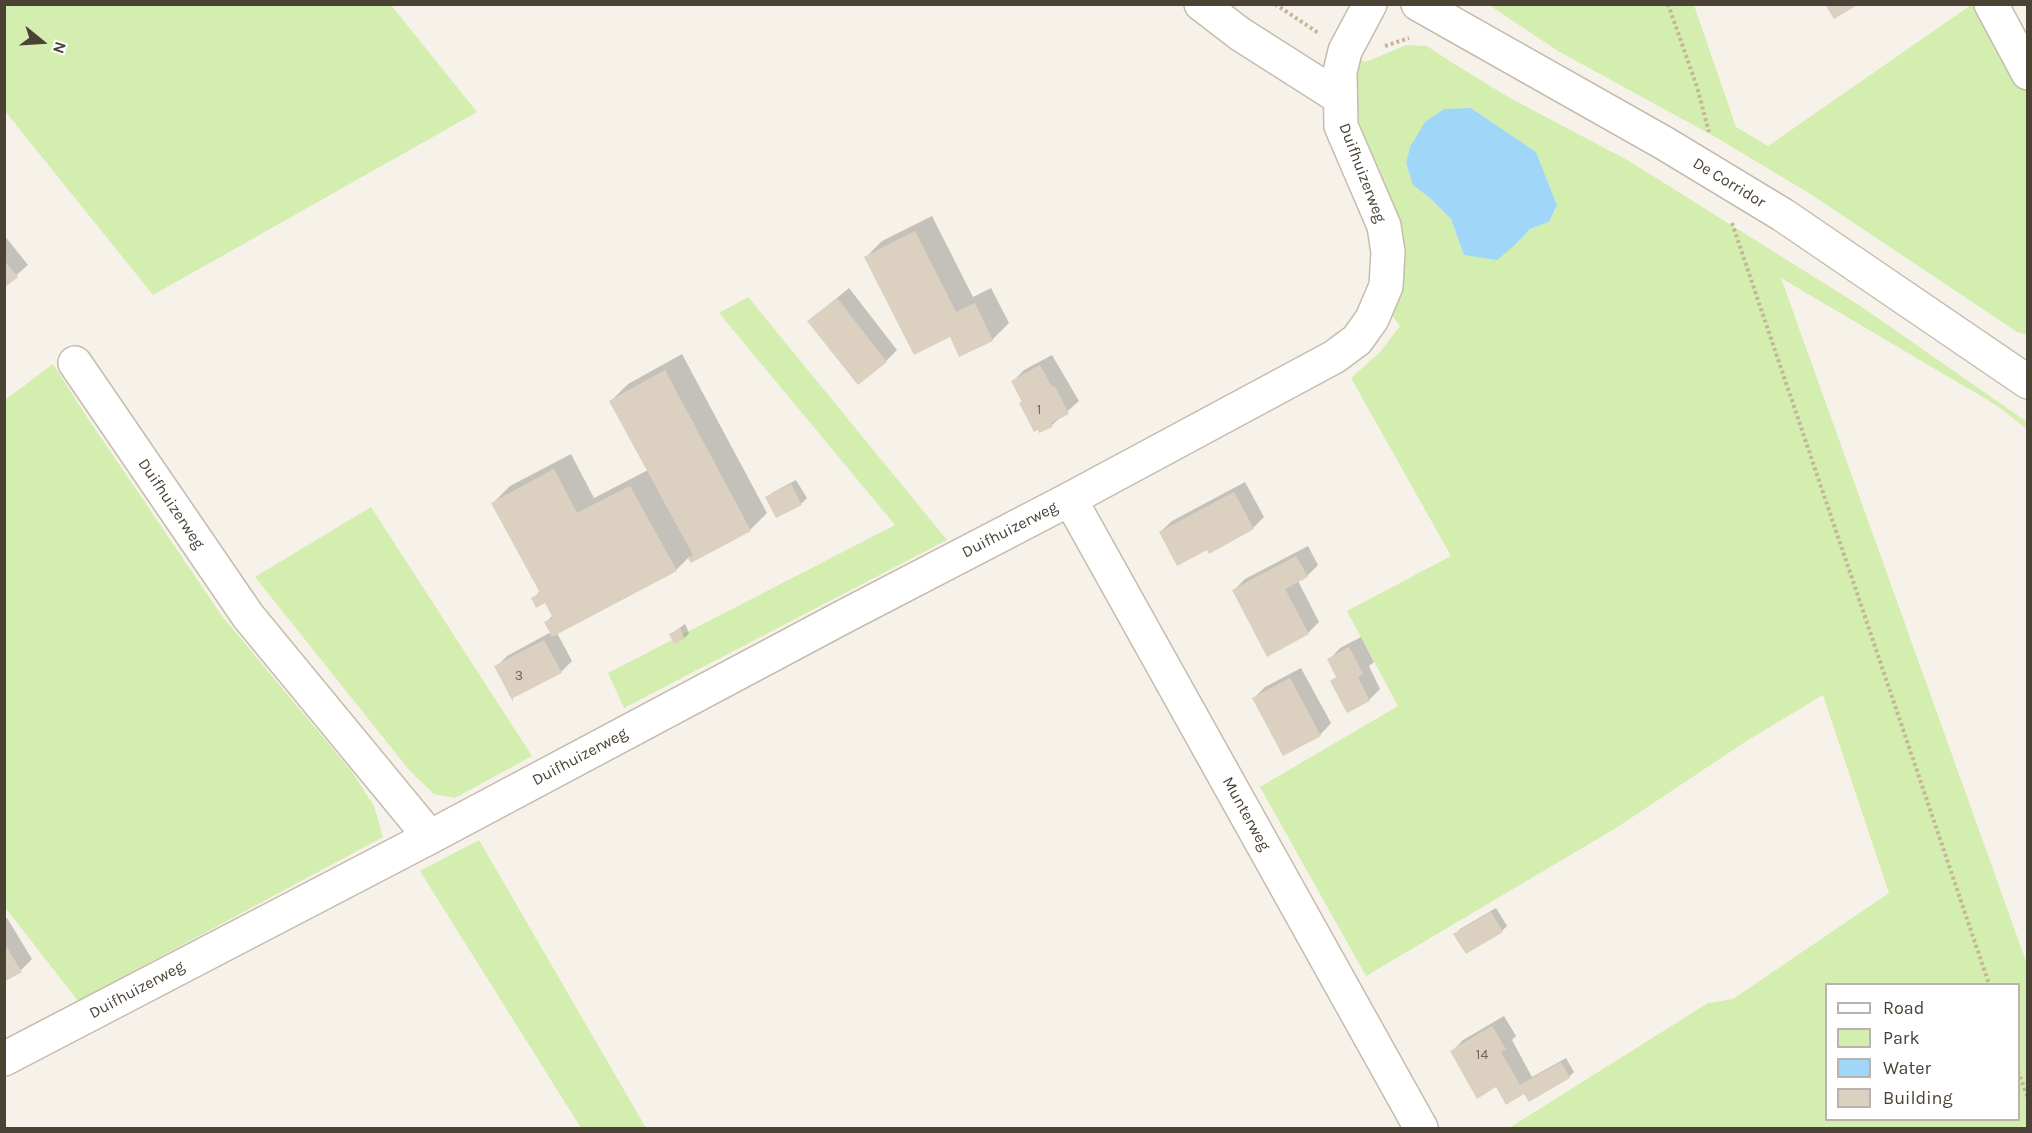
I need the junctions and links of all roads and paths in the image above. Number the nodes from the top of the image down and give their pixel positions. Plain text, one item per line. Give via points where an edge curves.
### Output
1 (1201, 4) edge
2 (1275, 4) edge
3 (1370, 4) edge
4 (1418, 4) edge
5 (1668, 4) edge
6 (1991, 4) edge
7 (1345, 51) junction
8 (2028, 73) edge
9 (1339, 97) junction
10 (1664, 143) junction
11 (1731, 221) dead end
12 (75, 363) dead end
13 (2028, 382) edge
14 (1070, 499) junction
15 (430, 837) junction
16 (1989, 983) edge
17 (4, 1059) edge
18 (2020, 1074) edge
19 (2028, 1098) edge
20 (1421, 1128) edge

1 - 9 street via 1240,34
2 - 7 path
3 - 7 street, Duifhuizerweg
4 - 10 street, De Corridor
5 - 10 path via 1711,139
6 - 8 street
7 - 9 street, Duifhuizerweg
9 - 14 street, Duifhuizerweg via 1341,126 1384,226 1388,252 1386,286 1372,319 1357,340 1334,357
10 - 13 street, De Corridor via 1783,215
11 - 16 path
12 - 15 street, Duifhuizerweg via 248,616
14 - 15 street, Duifhuizerweg
14 - 20 street, Munterweg
15 - 17 street, Duifhuizerweg
18 - 19 path

